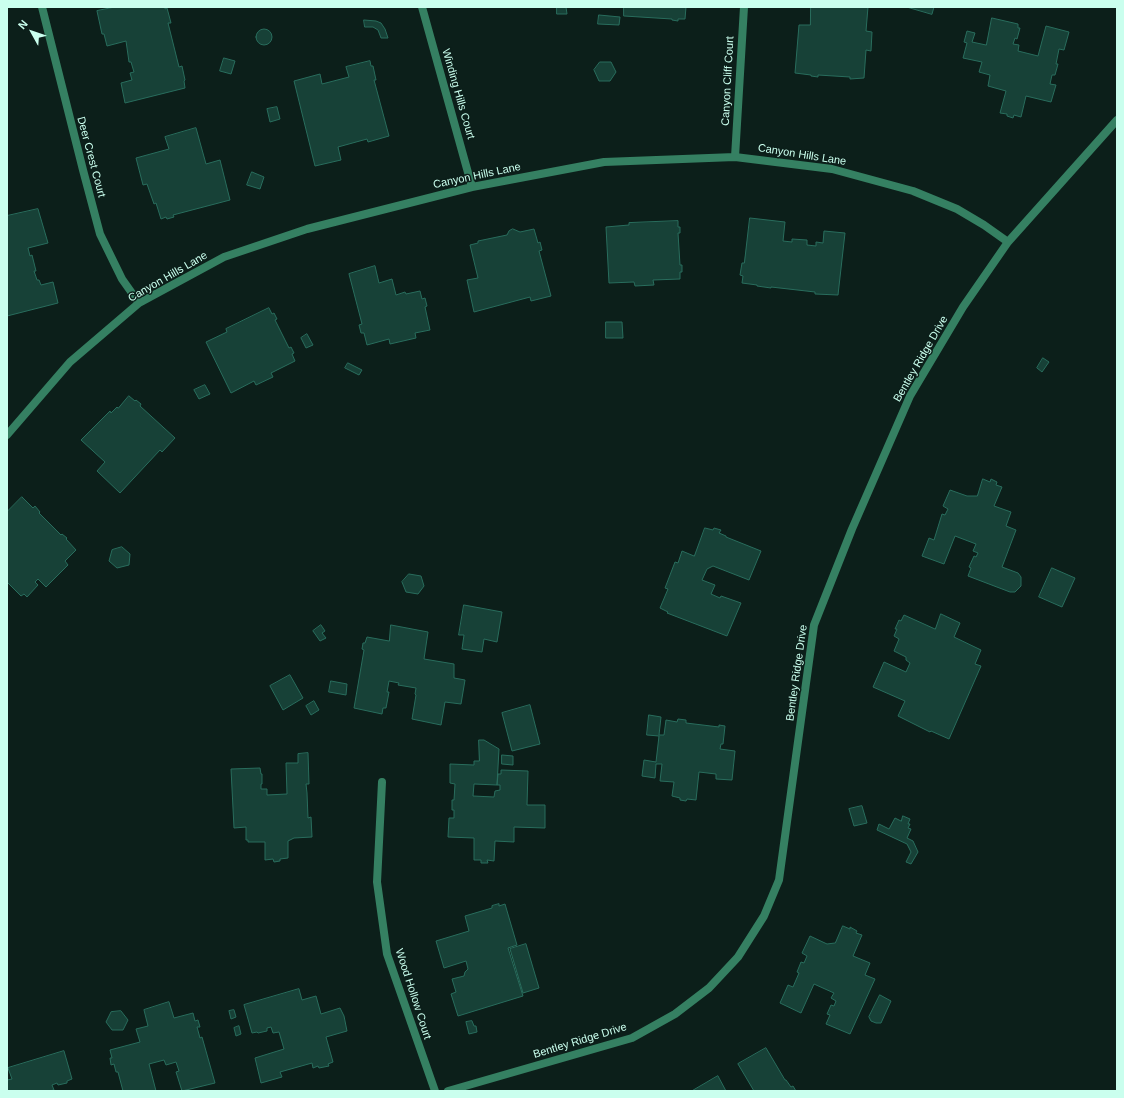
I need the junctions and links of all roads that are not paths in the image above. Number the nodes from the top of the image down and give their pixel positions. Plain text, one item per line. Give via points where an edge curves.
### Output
1 (42, 7) edge
2 (422, 7) edge
3 (744, 7) edge
4 (1117, 120) edge
5 (735, 157) junction
6 (472, 187) junction
7 (1008, 242) junction
8 (139, 304) junction
9 (7, 435) edge
10 (382, 782) dead end
11 (434, 1091) edge
12 (448, 1091) edge

1 - 8 street, Deer Crest Court via 100,234 122,279
2 - 6 street, Winding Hills Court
3 - 5 street, Canyon Cliff Court
4 - 7 street, Bentley Ridge Drive
5 - 6 street, Canyon Hills Lane via 604,162
5 - 7 street, Canyon Hills Lane via 832,169 913,191 957,209
6 - 8 street, Canyon Hills Lane via 307,229 224,257
7 - 12 street, Bentley Ridge Drive via 963,307 910,396 852,529 814,625 779,880 764,916 738,958 709,988 675,1014 632,1038
8 - 9 street, Canyon Hills Lane via 70,362
10 - 11 street, Wood Hollow Court via 376,882 387,954

